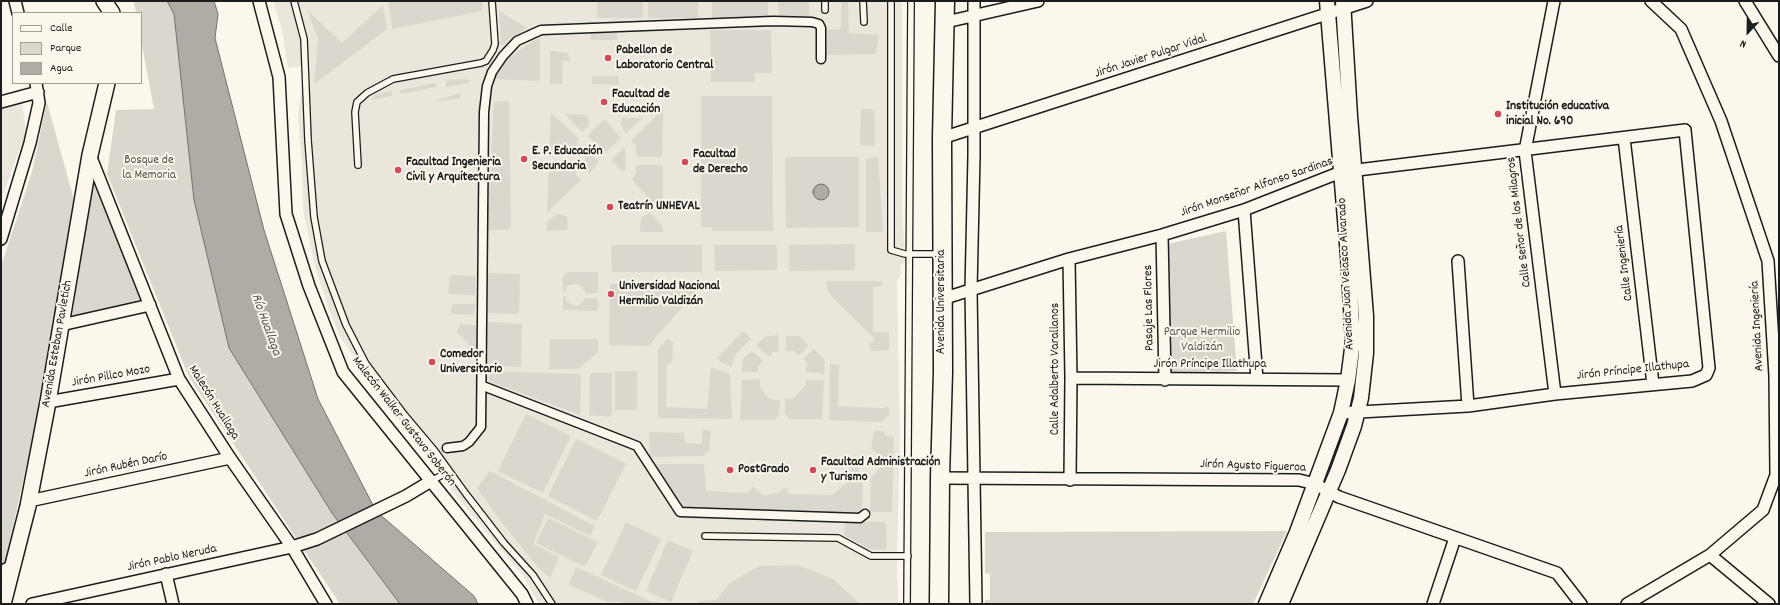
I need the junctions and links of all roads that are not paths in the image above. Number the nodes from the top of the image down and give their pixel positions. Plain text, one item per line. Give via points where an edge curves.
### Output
1 (15, 1) edge
2 (104, 1) edge
3 (259, 1) edge
4 (294, 1) edge
5 (492, 1) edge
6 (825, 1) edge
7 (863, 1) edge
8 (891, 1) edge
9 (911, 1) edge
10 (945, 1) edge
11 (974, 1) edge
12 (1038, 1) edge
13 (1367, 1) edge
14 (1554, 1) edge
15 (1651, 1) edge
16 (1745, 1) edge
17 (1343, 5) edge
18 (1327, 7) edge
19 (825, 10) dead end
20 (18, 12) edge
21 (111, 12) edge
22 (974, 16) junction
23 (864, 22) dead end
24 (946, 22) junction
25 (1779, 56) edge
26 (821, 59) dead end
27 (107, 84) edge
28 (37, 87) edge
29 (1, 102) edge
30 (973, 128) junction
31 (1685, 130) joint
32 (942, 138) junction
33 (1624, 138) junction
34 (1525, 151) junction
35 (90, 155) junction
36 (358, 165) dead end
37 (1348, 172) junction
38 (1244, 210) junction
39 (1162, 235) junction
40 (1, 239) edge
41 (910, 254) junction
42 (942, 254) junction
43 (1069, 259) junction
44 (1458, 261) dead end
45 (972, 290) junction
46 (942, 299) junction
47 (150, 305) junction
48 (61, 325) junction
49 (1071, 378) junction
50 (180, 379) junction
51 (1258, 379) junction
52 (1165, 380) junction
53 (1348, 380) junction
54 (1653, 384) junction
55 (483, 386) junction
56 (1555, 394) junction
57 (48, 402) junction
58 (1468, 406) junction
59 (1341, 413) junction
60 (1357, 413) junction
61 (447, 448) dead end
62 (230, 458) junction
63 (444, 474) dead end
64 (940, 478) junction
65 (974, 479) junction
66 (1070, 480) junction
67 (431, 481) junction
68 (1315, 484) junction
69 (1328, 492) junction
70 (28, 501) junction
71 (865, 514) dead end
72 (705, 536) dead end
73 (1455, 538) junction
74 (292, 547) junction
75 (1710, 555) junction
76 (908, 556) junction
77 (7, 569) edge
78 (166, 574) junction
79 (3, 604) edge
80 (32, 604) edge
81 (173, 604) edge
82 (326, 604) edge
83 (527, 604) edge
84 (552, 604) edge
85 (907, 604) edge
86 (939, 604) edge
87 (976, 604) edge
88 (1266, 604) edge
89 (1281, 604) edge
90 (1432, 604) edge
91 (1581, 604) edge
92 (1627, 604) edge
93 (1769, 604) edge

1 - 20 street
2 - 21 main road
3 - 67 street, Malecón Walker Gustavo Soberón via 279,77 286,214 309,286 343,372
4 - 84 lane via 304,39 314,217 322,261 346,325 366,364 504,543 533,575
5 - 36 lane via 495,44 486,60 393,79 367,93 357,102 355,112
6 - 19 lane
7 - 23 lane
8 - 41 lane via 892,250
9 - 41 lane
10 - 24 highway, Avenida Universitaria
11 - 22 street
12 - 22 street
13 - 17 street, Jirón Javier Pulgar Vidal
14 - 34 street, Calle Señor de los Milagros
15 - 75 street, Avenida Ingeniería via 1681,29 1721,121 1768,261 1775,376 1776,475 1763,510
16 - 25 street
17 - 18 street, Jirón Javier Pulgar Vidal
17 - 37 street, Avenida Juan Velasco Alvarado
18 - 30 street, Jirón Javier Pulgar Vidal via 1172,65
18 - 37 street, Avenida Juan Velasco Alvarado
22 - 24 street
22 - 30 street
24 - 32 highway, Avenida Universitaria
26 - 55 street via 821,28 819,24 812,22 773,21 541,30 516,41 492,72 487,86 484,112
27 - 35 main road, Avenida Esteban Pavletich
28 - 29 street
28 - 40 street via 39,103 30,143
30 - 32 street, Jirón Javier Pulgar Vidal
30 - 45 street
31 - 33 street, Jirón Monseñor Alfonso Sardinas
31 - 54 street, Jirón Príncipe Illathupa via 1709,368 1706,375 1692,381
32 - 42 highway, Avenida Universitaria
33 - 34 street, Jirón Monseñor Alfonso Sardinas
33 - 54 street, Calle Ingeniería
34 - 37 street, Jirón Monseñor Alfonso Sardinas
34 - 56 street, Calle Señor de los Milagros
35 - 47 street, Malecón Huallaga
35 - 48 main road, Avenida Esteban Pavletich
37 - 38 street, Jirón Monseñor Alfonso Sardinas
37 - 53 street, Avenida Juan Velasco Alvarado via 1353,341
37 - 60 street, Avenida Juan Velasco Alvarado via 1366,316 1366,353
38 - 39 street, Jirón Monseñor Alfonso Sardinas
38 - 51 street
39 - 43 street, Jirón Monseñor Alfonso Sardinas
39 - 52 street, Pasaje Las Flores
41 - 42 lane
41 - 76 lane
42 - 46 highway, Avenida Universitaria
43 - 45 street, Jirón Monseñor Alfonso Sardinas
43 - 49 street, Calle Adalberto Varallanos
44 - 58 street
45 - 46 street, Jirón Monseñor Alfonso Sardinas
45 - 65 street
46 - 64 highway, Avenida Universitaria
47 - 48 street
47 - 50 street, Malecón Huallaga
48 - 57 main road, Avenida Esteban Pavletich
49 - 52 street, Jirón Príncipe Illathupa
49 - 66 street, Calle Adalberto Varallanos
50 - 57 street, Jirón Pillco Mozo
50 - 62 street, Malecón Huallaga
51 - 52 street, Jirón Príncipe Illathupa
51 - 53 street, Jirón Príncipe Illathupa
53 - 59 street, Avenida Juan Velasco Alvarado
54 - 56 street, Jirón Príncipe Illathupa
55 - 61 street via 481,427 463,446
55 - 71 street via 637,446 680,512 860,518
56 - 58 street, Jirón Príncipe Illathupa
57 - 70 main road, Avenida Esteban Pavletich
58 - 60 street, Jirón Príncipe Illathupa
59 - 60 street, Jirón Príncipe Illathupa
59 - 68 street, Avenida Juan Velasco Alvarado
60 - 69 street, Avenida Juan Velasco Alvarado
62 - 70 street, Jirón Rubén Darío
62 - 74 street, Malecón Huallaga
63 - 67 lane
64 - 65 street, Jirón Agusto Figueroa
64 - 86 highway, Avenida Universitaria
65 - 66 street, Jirón Agusto Figueroa
65 - 87 street
66 - 68 street, Jirón Agusto Figueroa via 1299,480
67 - 74 street, Jirón Pablo Neruda via 406,496 317,539
67 - 83 street, Malecón Walker Gustavo Soberón via 522,594
68 - 69 street, Jirón Agusto Figueroa
68 - 88 street, Avenida Juan Velasco Alvarado
69 - 73 street, Jirón Agusto Figueroa
69 - 89 street, Avenida Juan Velasco Alvarado
70 - 77 main road, Avenida Esteban Pavletich
72 - 76 lane via 838,538 871,556
73 - 90 street
73 - 91 street, Jirón Agusto Figueroa via 1556,573
74 - 78 street, Jirón Pablo Neruda
74 - 82 street, Malecón Huallaga
75 - 92 street, Avenida Ingeniería
75 - 93 street
76 - 85 lane
77 - 79 main road, Avenida Esteban Pavletich
78 - 80 street, Jirón Pablo Neruda
78 - 81 street

